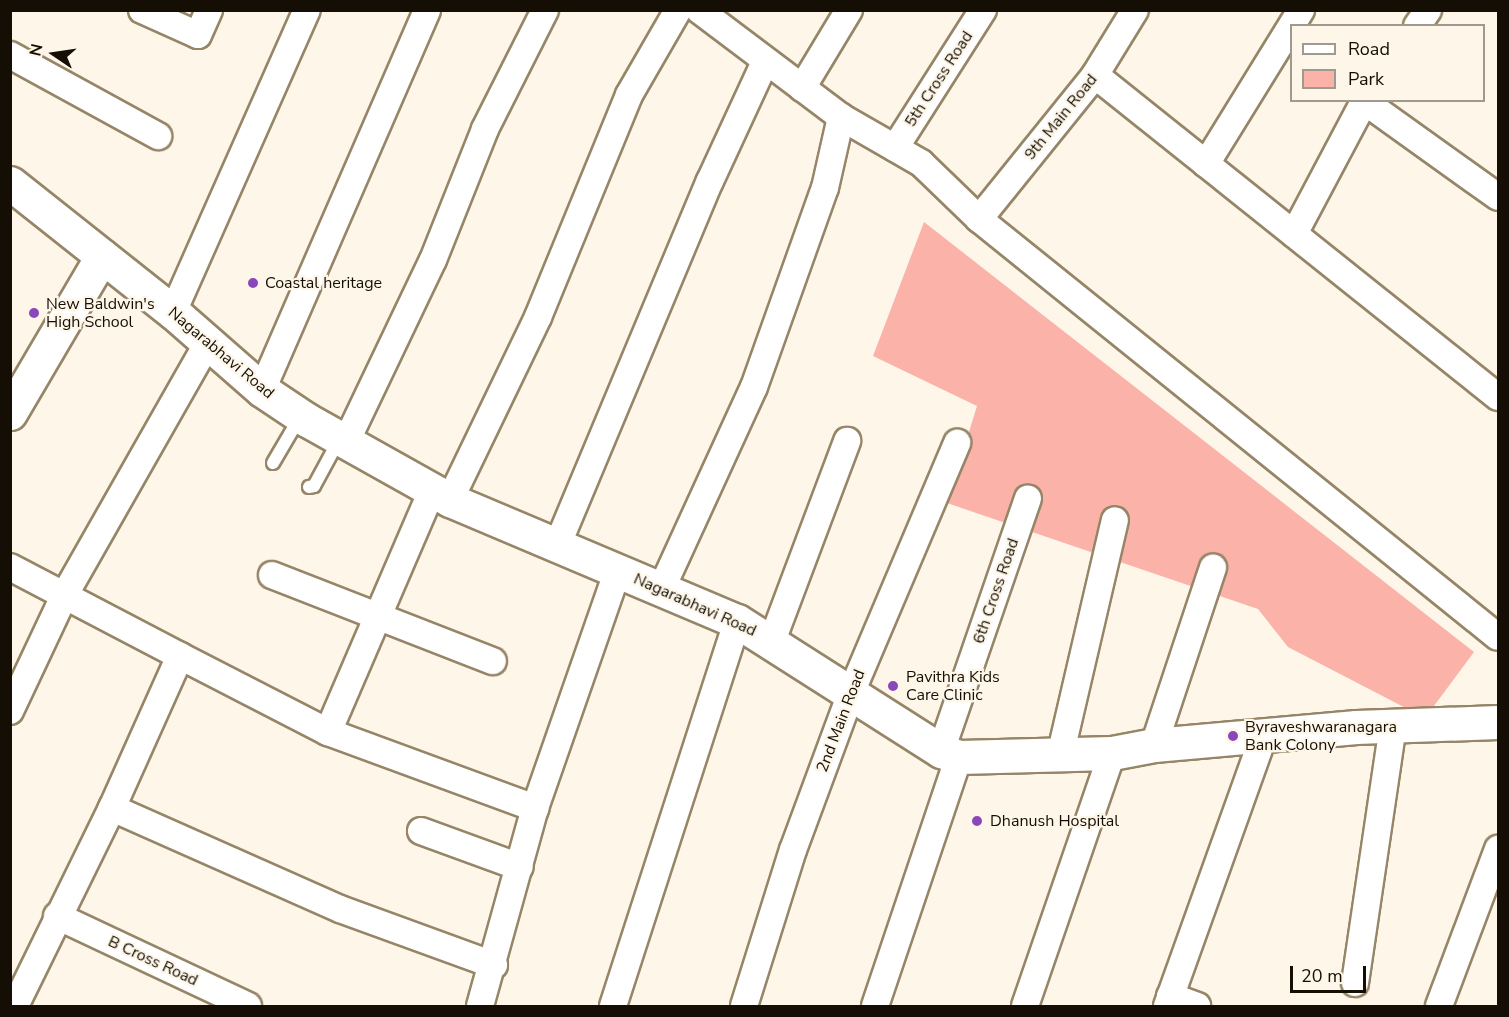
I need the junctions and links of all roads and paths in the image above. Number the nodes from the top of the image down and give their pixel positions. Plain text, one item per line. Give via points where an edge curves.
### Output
1 (142, 10) edge
2 (209, 10) edge
3 (307, 10) edge
4 (427, 10) edge
5 (545, 10) edge
6 (678, 10) edge
7 (699, 10) edge
8 (849, 10) edge
9 (983, 10) edge
10 (1135, 10) edge
11 (1300, 10) edge
12 (1428, 10) edge
13 (1291, 24) edge
14 (1418, 24) edge
15 (1290, 26) edge
16 (10, 55) edge
17 (765, 62) junction
18 (1095, 75) junction
19 (802, 88) junction
20 (1364, 102) edge
21 (1366, 102) edge
22 (841, 117) junction
23 (158, 136) dead end
24 (895, 148) junction
25 (1206, 164) junction
26 (10, 183) edge
27 (1498, 197) edge
28 (980, 219) junction
29 (1294, 234) junction
30 (102, 256) junction
31 (173, 312) junction
32 (208, 343) junction
33 (262, 390) junction
34 (1498, 398) edge
35 (10, 413) edge
36 (300, 416) junction
37 (344, 438) junction
38 (848, 441) dead end
39 (957, 443) dead end
40 (273, 463) dead end
41 (309, 487) dead end
42 (441, 495) junction
43 (1028, 499) dead end
44 (1115, 520) dead end
45 (557, 546) junction
46 (10, 567) edge
47 (1213, 568) dead end
48 (618, 570) junction
49 (272, 575) dead end
50 (661, 590) junction
51 (64, 596) junction
52 (376, 615) junction
53 (736, 621) junction
54 (1498, 637) edge
55 (772, 641) junction
56 (180, 656) junction
57 (493, 661) dead end
58 (851, 693) junction
59 (10, 711) edge
60 (1498, 722) edge
61 (1393, 727) junction
62 (328, 732) junction
63 (1263, 738) junction
64 (1154, 745) junction
65 (1112, 753) junction
66 (950, 754) junction
67 (1060, 756) junction
68 (112, 808) junction
69 (535, 808) junction
70 (421, 831) dead end
71 (1498, 849) edge
72 (520, 867) junction
73 (57, 916) junction
74 (494, 965) junction
75 (1355, 983) dead end
76 (1169, 1001) edge
77 (15, 1006) edge
78 (248, 1006) edge
79 (480, 1006) edge
80 (613, 1006) edge
81 (744, 1006) edge
82 (875, 1006) edge
83 (1025, 1006) edge
84 (1197, 1006) edge
85 (1439, 1006) edge

1 - 2 street via 198,34
3 - 31 street
4 - 33 street via 344,209
5 - 37 street via 484,129 433,260
6 - 42 street via 629,95 538,317
7 - 17 street
8 - 19 street
9 - 24 street, 5th Cross Road
10 - 18 street, 9th Main Road
11 - 13 street
12 - 14 street
15 - 25 street
16 - 23 street
17 - 19 street
17 - 45 street via 710,181
18 - 25 street
18 - 28 street, 9th Main Road
19 - 22 street
20 - 29 street
21 - 27 street
22 - 24 street
22 - 50 street via 825,188 754,387
24 - 28 street via 921,163
25 - 29 street
26 - 30 main road, Nagarabhavi Road
28 - 54 street
29 - 34 street
30 - 31 main road, Nagarabhavi Road
30 - 35 main road
31 - 32 main road, Nagarabhavi Road
32 - 33 main road, Nagarabhavi Road
32 - 51 street
33 - 36 main road, Nagarabhavi Road
36 - 37 main road, Nagarabhavi Road
36 - 40 lane
37 - 41 lane via 314,486
37 - 42 main road, Nagarabhavi Road
38 - 55 street
39 - 58 street, 2nd Main Road
42 - 45 main road, Nagarabhavi Road
42 - 52 street
43 - 66 street, 6th Cross Road
44 - 67 street
45 - 48 main road, Nagarabhavi Road
46 - 51 street
47 - 64 street
48 - 50 main road, Nagarabhavi Road
48 - 69 street
49 - 52 street
50 - 53 main road, Nagarabhavi Road
51 - 56 street
51 - 59 street
52 - 57 street
52 - 62 street
53 - 55 main road, Nagarabhavi Road
53 - 80 street
55 - 58 main road, Nagarabhavi Road
56 - 62 street
56 - 68 street
58 - 66 main road, Nagarabhavi Road
58 - 81 street, 2nd Main Road via 793,850
60 - 61 main road
61 - 63 main road via 1356,727
61 - 75 street
62 - 69 street
63 - 64 main road
63 - 76 street
64 - 65 main road
65 - 67 main road
65 - 83 street
66 - 67 main road
66 - 82 street, 6th Cross Road
68 - 73 street
68 - 74 street via 340,909
69 - 72 street
70 - 72 street
71 - 85 street
72 - 74 street
73 - 77 street
73 - 78 street, B Cross Road
74 - 79 street
76 - 84 street

